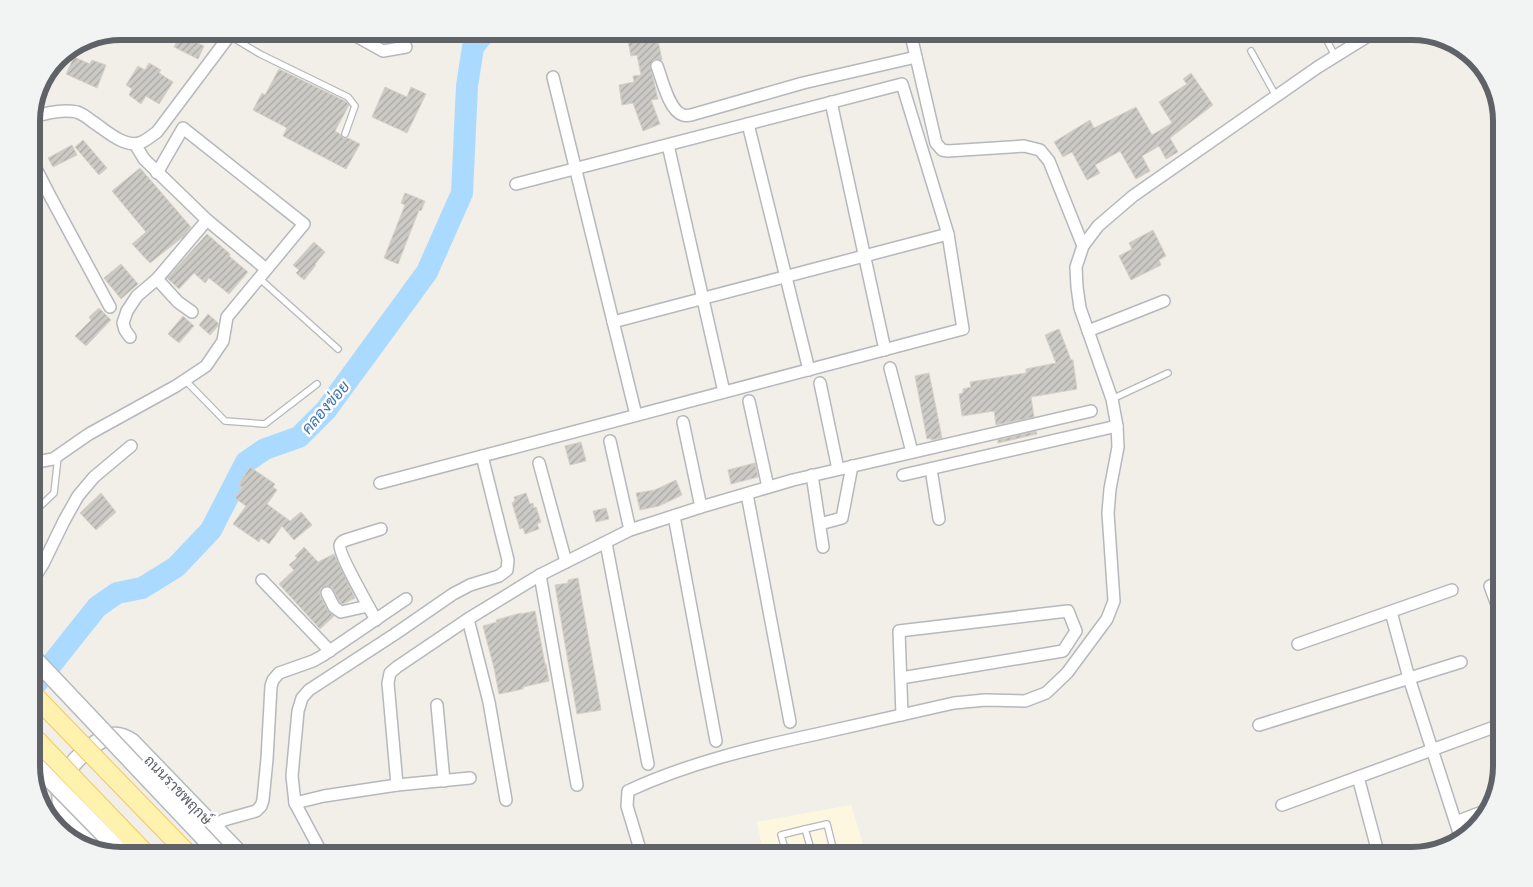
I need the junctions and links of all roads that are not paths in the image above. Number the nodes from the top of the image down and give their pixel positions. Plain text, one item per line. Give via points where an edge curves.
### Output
1 (227, 40) edge
2 (240, 40) edge
3 (362, 40) edge
4 (912, 40) edge
5 (1327, 40) edge
6 (1361, 40) edge
7 (406, 47) dead end
8 (1251, 52) dead end
9 (1335, 56) junction
10 (916, 57) junction
11 (657, 66) dead end
12 (553, 78) dead end
13 (1276, 96) junction
14 (831, 102) junction
15 (40, 116) edge
16 (748, 124) junction
17 (345, 134) dead end
18 (135, 144) junction
19 (668, 145) junction
20 (575, 169) junction
21 (157, 173) junction
22 (40, 177) edge
23 (516, 184) dead end
24 (207, 220) junction
25 (948, 234) junction
26 (1083, 246) junction
27 (865, 256) junction
28 (262, 274) junction
29 (786, 277) junction
30 (157, 279) junction
31 (703, 298) junction
32 (1164, 301) dead end
33 (110, 307) dead end
34 (192, 312) dead end
35 (613, 322) junction
36 (1088, 331) junction
37 (130, 338) dead end
38 (338, 349) dead end
39 (885, 350) junction
40 (890, 368) dead end
41 (809, 370) junction
42 (1168, 373) dead end
43 (185, 380) junction
44 (820, 383) dead end
45 (317, 384) dead end
46 (724, 392) junction
47 (1112, 399) junction
48 (749, 402) dead end
49 (1091, 411) dead end
50 (636, 415) junction
51 (683, 422) dead end
52 (1117, 426) junction
53 (610, 441) dead end
54 (131, 446) dead end
55 (912, 452) junction
56 (58, 455) junction
57 (482, 456) junction
58 (40, 461) edge
59 (539, 463) dead end
60 (852, 466) junction
61 (931, 468) junction
62 (838, 469) junction
63 (812, 475) junction
64 (903, 475) dead end
65 (380, 483) dead end
66 (768, 487) junction
67 (747, 494) junction
68 (40, 506) edge
69 (700, 507) junction
70 (674, 516) junction
71 (939, 519) dead end
72 (820, 524) junction
73 (381, 529) dead end
74 (630, 530) junction
75 (606, 543) junction
76 (823, 547) dead end
77 (566, 562) junction
78 (40, 569) edge
79 (540, 575) junction
80 (262, 580) dead end
81 (1452, 590) dead end
82 (327, 593) dead end
83 (406, 599) dead end
84 (368, 606) junction
85 (1391, 612) junction
86 (468, 619) junction
87 (376, 620) junction
88 (1298, 644) dead end
89 (330, 651) junction
90 (1461, 662) dead end
91 (40, 665) edge
92 (901, 678) junction
93 (1409, 678) junction
94 (40, 701) edge
95 (438, 705) dead end
96 (902, 715) junction
97 (790, 722) dead end
98 (1259, 725) dead end
99 (1493, 727) edge
100 (716, 741) dead end
101 (40, 743) edge
102 (1432, 750) junction
103 (648, 764) dead end
104 (40, 769) edge
105 (1358, 777) junction
106 (470, 778) dead end
107 (444, 781) junction
108 (397, 785) junction
109 (577, 785) dead end
110 (506, 800) dead end
111 (295, 803) junction
112 (1282, 805) dead end
113 (1477, 814) edge
114 (1456, 822) junction
115 (215, 828) junction
116 (806, 830) junction
117 (1459, 831) edge
118 (84, 838) edge
119 (116, 847) edge
120 (139, 847) edge
121 (181, 847) edge
122 (212, 847) edge
123 (233, 847) edge
124 (318, 847) edge
125 (639, 847) edge
126 (784, 847) edge
127 (811, 847) edge
128 (833, 847) edge
129 (1376, 847) edge

1 - 18 street via 157,132 144,142
2 - 17 lane via 260,54 348,97 355,106
3 - 7 street via 383,52
4 - 10 street
5 - 9 lane
6 - 9 street
8 - 13 lane
9 - 13 street
10 - 11 street via 691,115 683,115 671,105
10 - 26 street via 936,143 942,150 1024,146 1040,150 1050,161
12 - 20 street
13 - 26 street via 1133,196 1098,226
14 - 16 street
14 - 25 street via 902,84
14 - 27 street
15 - 18 street via 77,112 123,141
16 - 19 street
16 - 29 street
18 - 21 street
19 - 20 street
19 - 31 street
20 - 23 street
20 - 35 street
21 - 24 street
21 - 28 street via 183,128 304,224
22 - 33 street
24 - 28 street
24 - 30 street
25 - 27 street
25 - 39 street via 963,329
26 - 36 street via 1076,267 1077,287
27 - 29 street
27 - 39 street
28 - 38 lane
28 - 43 street via 227,317 223,341 206,366
29 - 31 street
29 - 41 street
30 - 34 street
30 - 37 street via 137,296 127,311 123,322
31 - 35 street
31 - 46 street
32 - 36 street
35 - 50 street
36 - 47 street
39 - 41 street
40 - 55 street
41 - 46 street
42 - 47 lane
43 - 45 lane via 225,421 265,424
43 - 56 street
44 - 62 street
46 - 50 street
47 - 52 street
48 - 66 street
49 - 55 street
50 - 57 street
51 - 69 street
52 - 61 street
52 - 96 street via 1118,447 1108,513 1114,601 1107,619 1067,673 1046,693 1025,701 962,702
53 - 74 street
54 - 78 street via 94,477 78,496
55 - 60 street
56 - 58 street
56 - 68 lane via 54,493
57 - 65 street
57 - 111 street via 508,560 507,570 452,594 309,690 298,711 292,776
59 - 77 street
60 - 62 street
60 - 72 street via 842,518
61 - 64 street
61 - 71 street
62 - 63 street
63 - 66 street
63 - 72 street
66 - 67 street
67 - 69 street
67 - 97 street
69 - 70 street
70 - 74 street
70 - 100 street
72 - 76 street
73 - 84 street via 340,545
74 - 75 street
75 - 77 street
75 - 103 street
77 - 79 street
79 - 86 street
79 - 109 street
80 - 89 street
81 - 85 street
82 - 84 street via 334,607 342,612
83 - 87 street
84 - 87 street
85 - 88 street
85 - 93 street
86 - 108 street via 390,674 388,683
86 - 110 street via 489,702
87 - 89 street
89 - 115 street via 274,677 261,806 256,811 224,820
90 - 93 street
91 - 122 main road, ถนนราชพฤกษ์, bridge
92 - 92 street via 899,631 1068,611 1076,631 1063,651
92 - 96 street
93 - 98 street
93 - 102 street
94 - 121 main road, bridge
95 - 107 street
96 - 125 street via 751,748 628,791 628,806
99 - 102 street
101 - 120 main road, bridge
102 - 105 street
102 - 114 street
104 - 119 main road, bridge
105 - 112 street
105 - 129 street
106 - 107 street
107 - 108 street
108 - 111 street
111 - 124 street
113 - 114 street
114 - 117 street
115 - 118 main road, ถนนราชพฤกษ์ via 132,742 124,737 107,736 78,758 65,774 60,788 62,808
115 - 123 main road, ถนนราชพฤกษ์
116 - 126 lane via 781,835
116 - 127 lane
116 - 128 lane via 828,824

